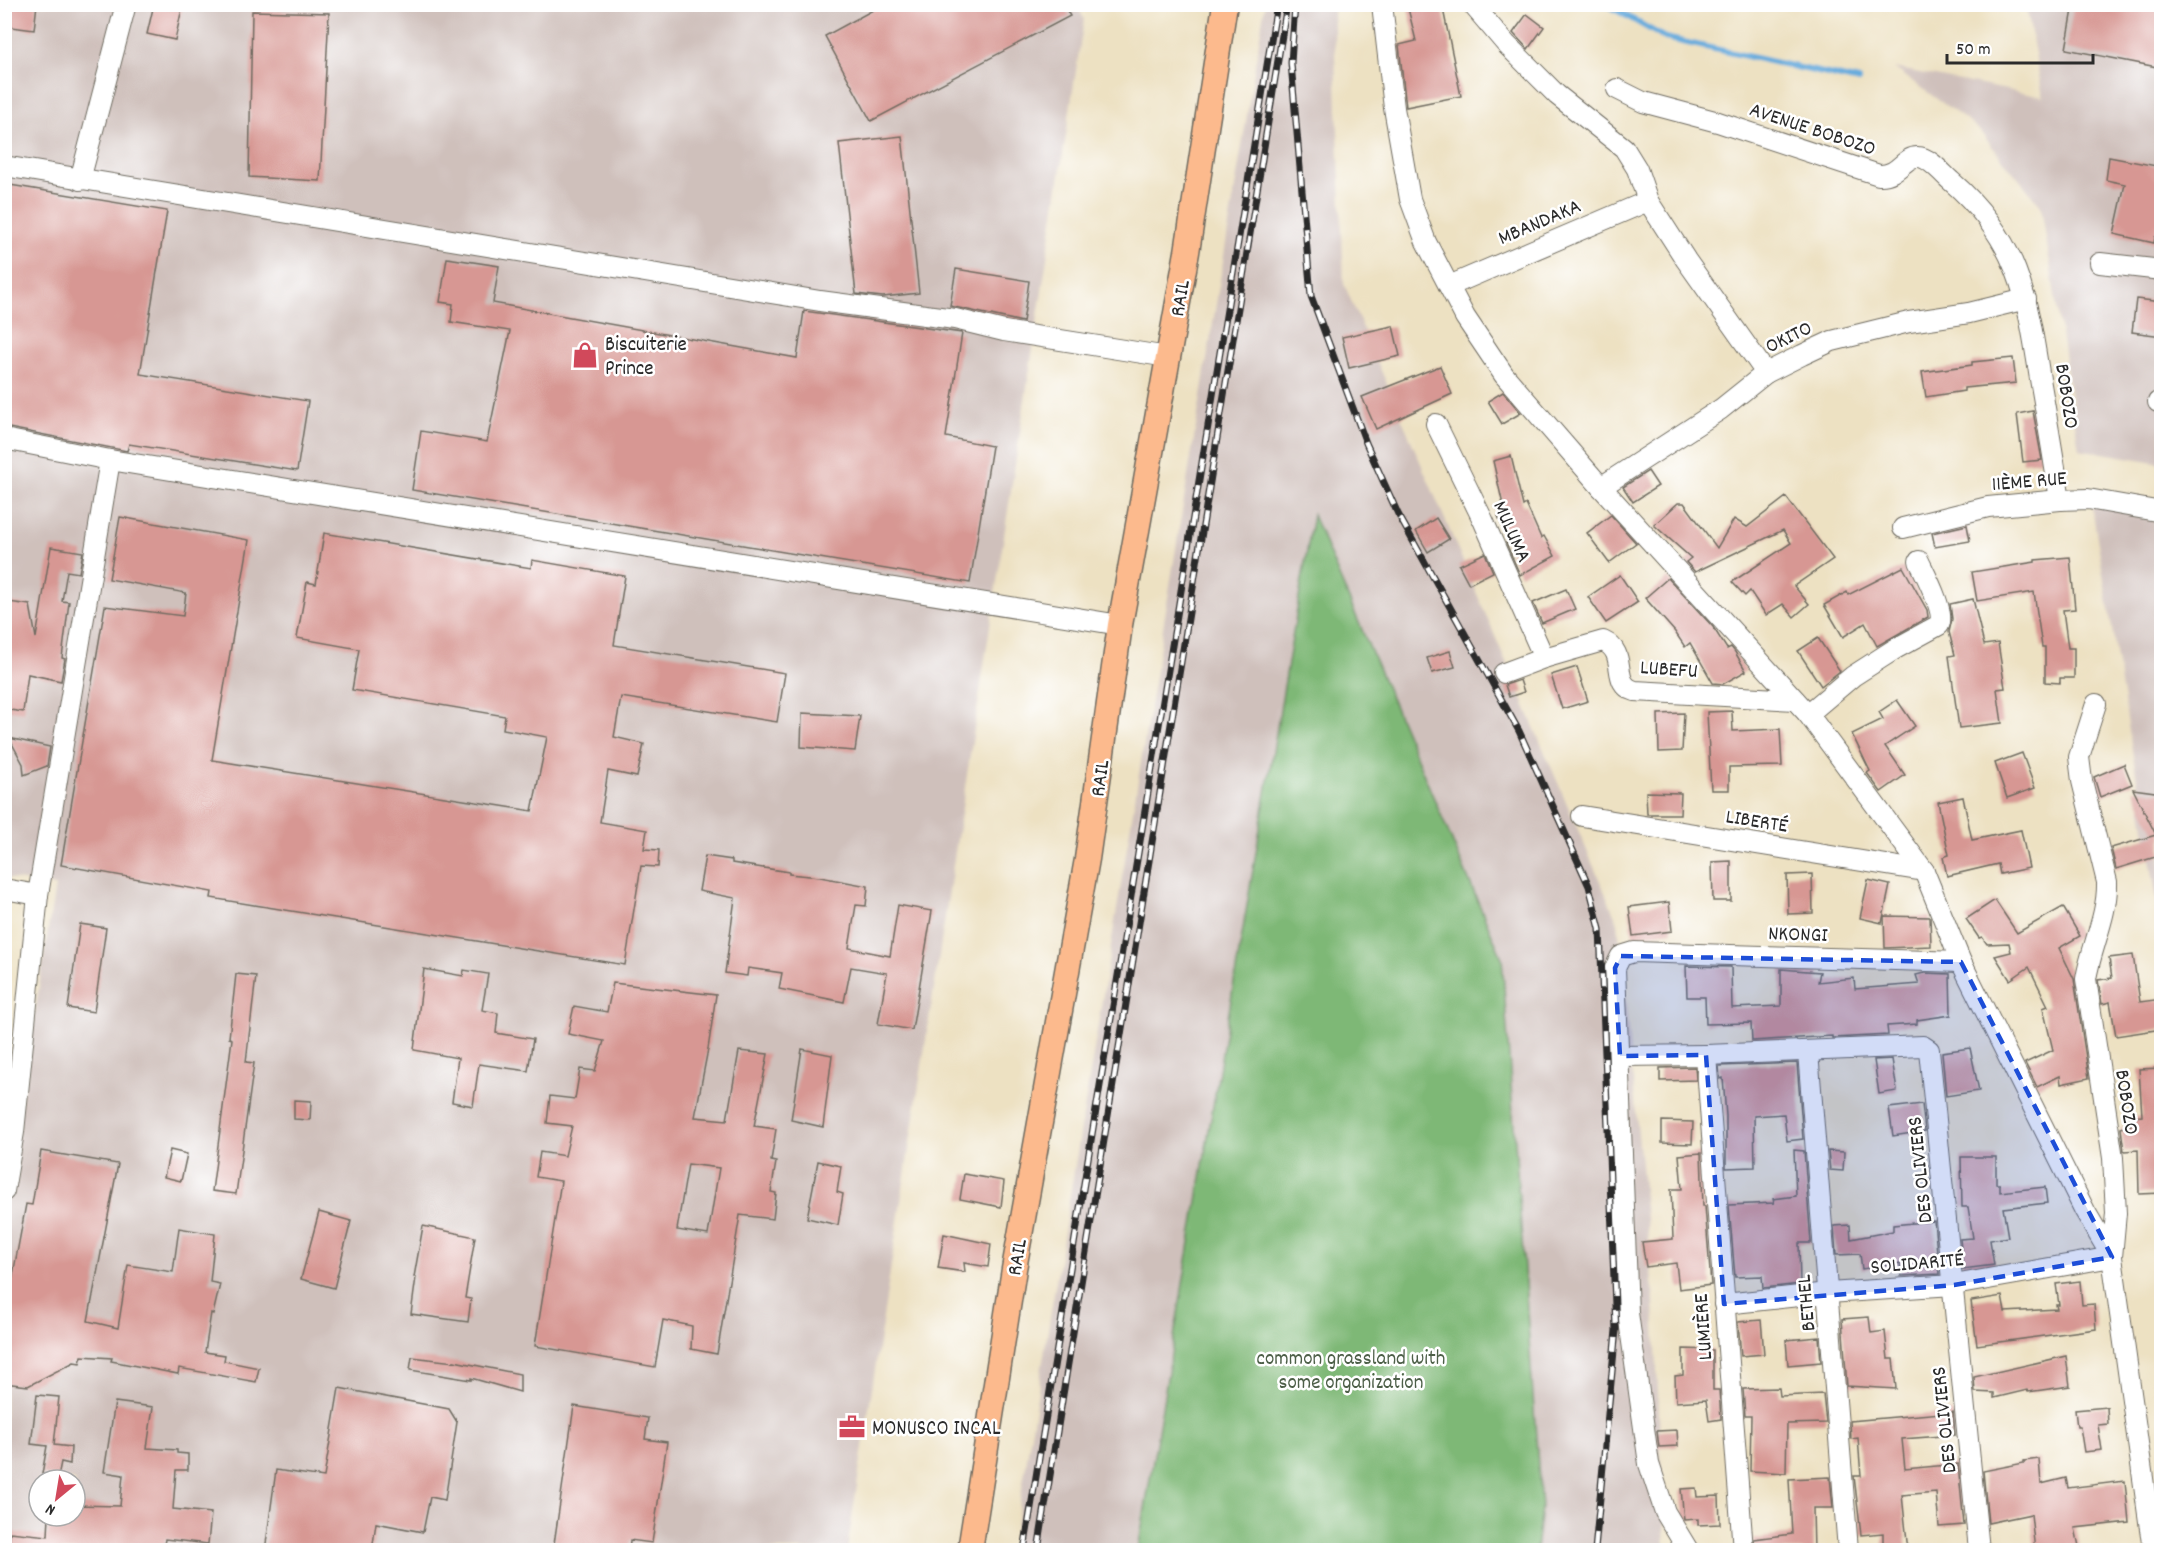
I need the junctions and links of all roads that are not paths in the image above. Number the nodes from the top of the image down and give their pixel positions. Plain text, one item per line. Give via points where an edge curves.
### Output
1 (126, 4) edge
2 (1225, 4) edge
3 (1382, 4) edge
4 (1472, 4) edge
5 (1617, 89) dead end
6 (4, 166) edge
7 (80, 180) junction
8 (1648, 201) junction
9 (2100, 263) dead end
10 (2162, 270) edge
11 (1449, 286) junction
12 (2026, 299) junction
13 (1168, 357) junction
14 (1766, 373) junction
15 (1436, 424) dead end
16 (4, 439) edge
17 (111, 460) junction
18 (1601, 487) junction
19 (2060, 500) junction
20 (2162, 512) edge
21 (1903, 528) dead end
22 (1919, 561) dead end
23 (1120, 624) junction
24 (1544, 658) junction
25 (1504, 673) dead end
26 (2096, 704) dead end
27 (1802, 707) junction
28 (1582, 816) dead end
29 (1924, 871) junction
30 (4, 889) edge
31 (38, 895) junction
32 (1961, 962) junction
33 (1808, 1052) junction
34 (1706, 1055) junction
35 (1620, 1056) junction
36 (9, 1131) edge
37 (4, 1191) edge
38 (2112, 1257) junction
39 (1954, 1285) junction
40 (1828, 1293) junction
41 (1724, 1304) junction
42 (970, 1551) edge
43 (1689, 1551) edge
44 (1743, 1551) edge
45 (1848, 1551) edge
46 (1980, 1551) edge
47 (2153, 1551) edge

1 - 7 street
2 - 13 main road, RAIL
3 - 11 street via 1410,198 1426,242
4 - 8 street via 1557,95 1624,148 1637,169
5 - 12 street, AVENUE BOBOZO via 1643,102 1718,122 1879,175 1892,174 1917,156 1926,159 1991,222 2011,258
6 - 7 street
7 - 13 street via 776,294 955,319 1004,331
8 - 11 street, MBANDAKA
8 - 14 street
9 - 10 street
11 - 18 street via 1504,375
12 - 14 street, OKITO via 1832,341
12 - 19 street, BOBOZO
13 - 23 main road, RAIL
14 - 18 street, OKITO via 1721,410
15 - 24 street, MULUMA
16 - 17 street
17 - 23 street
17 - 31 street
18 - 27 street
19 - 20 street, 11ÈME RUE via 2088,499
19 - 21 street, 11ÈME RUE via 1988,507
22 - 27 street via 1940,611 1939,625
23 - 42 main road, RAIL via 1087,859 1014,1269
24 - 25 street, LUBEFU
24 - 27 street, LUBEFU via 1603,641 1617,653 1622,681 1628,689
26 - 38 street, BOBOZO via 2079,757 2107,882 2086,980 2113,1158 2116,1213
27 - 29 street
28 - 29 street, LIBERTÉ
29 - 32 street
30 - 31 street
31 - 36 street
32 - 35 street, NKONGI via 1634,952 1620,956 1615,968
32 - 38 street via 2085,1211
33 - 34 street
33 - 39 street, DES OLIVIERS via 1923,1046 1929,1050
33 - 40 street, BETHEL
34 - 35 street
34 - 41 street, LUMIÈRE
35 - 43 street via 1628,1313 1647,1452 1665,1512
36 - 37 street
38 - 39 street, SOLIDARITÉ
38 - 47 street, BOBOZO
39 - 40 street, SOLIDARITÉ
39 - 46 street, DES OLIVIERS
40 - 41 street, SOLIDARITÉ
40 - 45 street, BETHEL
41 - 44 street, LUMIÈRE

